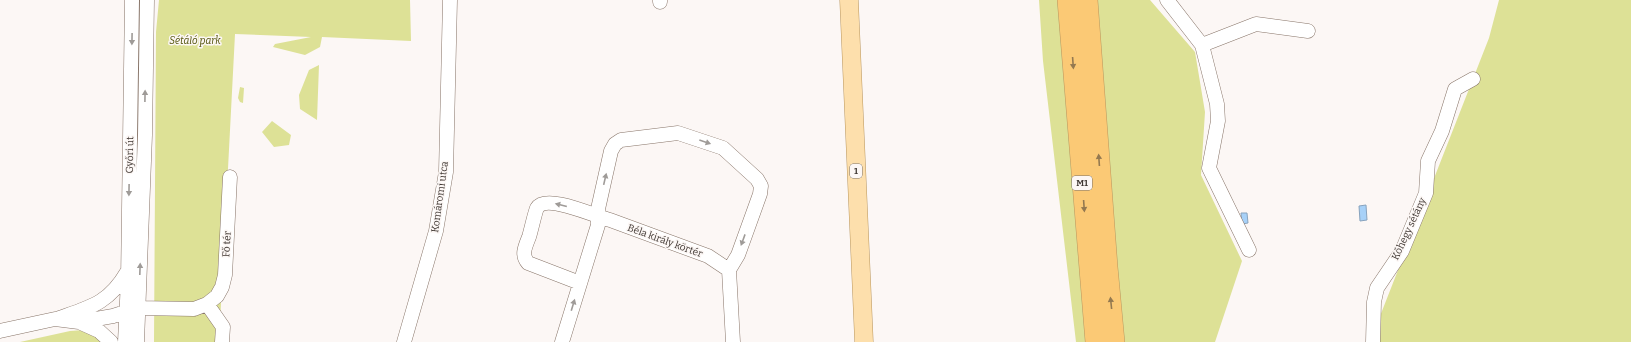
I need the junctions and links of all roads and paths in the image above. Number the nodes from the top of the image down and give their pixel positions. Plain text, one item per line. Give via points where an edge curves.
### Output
1 (132, 0) edge
2 (147, 0) edge
3 (450, 0) edge
4 (849, 0) edge
5 (1068, 0) edge
6 (1087, 0) edge
7 (1167, 0) edge
8 (1080, 24) junction
9 (1308, 31) dead end
10 (1202, 45) junction
11 (1473, 79) dead end
12 (230, 177) dead end
13 (598, 217) junction
14 (1249, 250) dead end
15 (729, 270) junction
16 (128, 272) junction
17 (580, 283) junction
18 (207, 304) junction
19 (95, 306) junction
20 (132, 309) junction
21 (55, 319) junction
22 (79, 322) junction
23 (4, 330) edge
24 (111, 342) edge
25 (125, 342) edge
26 (137, 342) edge
27 (222, 342) edge
28 (404, 342) edge
29 (562, 342) edge
30 (733, 342) edge
31 (864, 342) edge
32 (1096, 342) edge
33 (1114, 342) edge
34 (1373, 342) edge

1 -> 16 street, Győri út
20 -> 2 street, Győri út via 145,135
3 - 28 street, Komáromi utca via 446,172 436,231
4 - 31 main road, 1
5 - 8 highway, M1
6 - 8 highway, M1
7 - 10 street
8 -> 32 highway, M1
33 -> 8 highway, M1
9 - 10 street via 1256,24
10 - 14 street via 1218,104 1218,121 1209,168
11 - 34 street, Kőhegy sétány via 1455,89 1442,131 1428,161 1426,193 1402,251 1377,288
12 - 18 street, Fő tér via 225,275 217,296
13 - 15 street, Béla király körtér via 708,256
13 -> 15 street via 611,151 621,140 678,133 724,148 757,179 761,186 738,255
13 - 17 street via 598,225
13 -> 17 street, Béla király körtér via 561,204 550,202 541,205 537,209 524,252 528,263
15 - 30 street
16 - 19 street via 114,292
16 - 20 street, Győri út
29 -> 17 street
18 - 20 street via 194,309
18 - 27 street via 223,327
19 - 20 street
19 - 21 street
20 - 22 street via 113,316
20 - 25 street
20 - 26 street
21 - 22 street
21 - 23 street
22 - 24 street via 99,331

